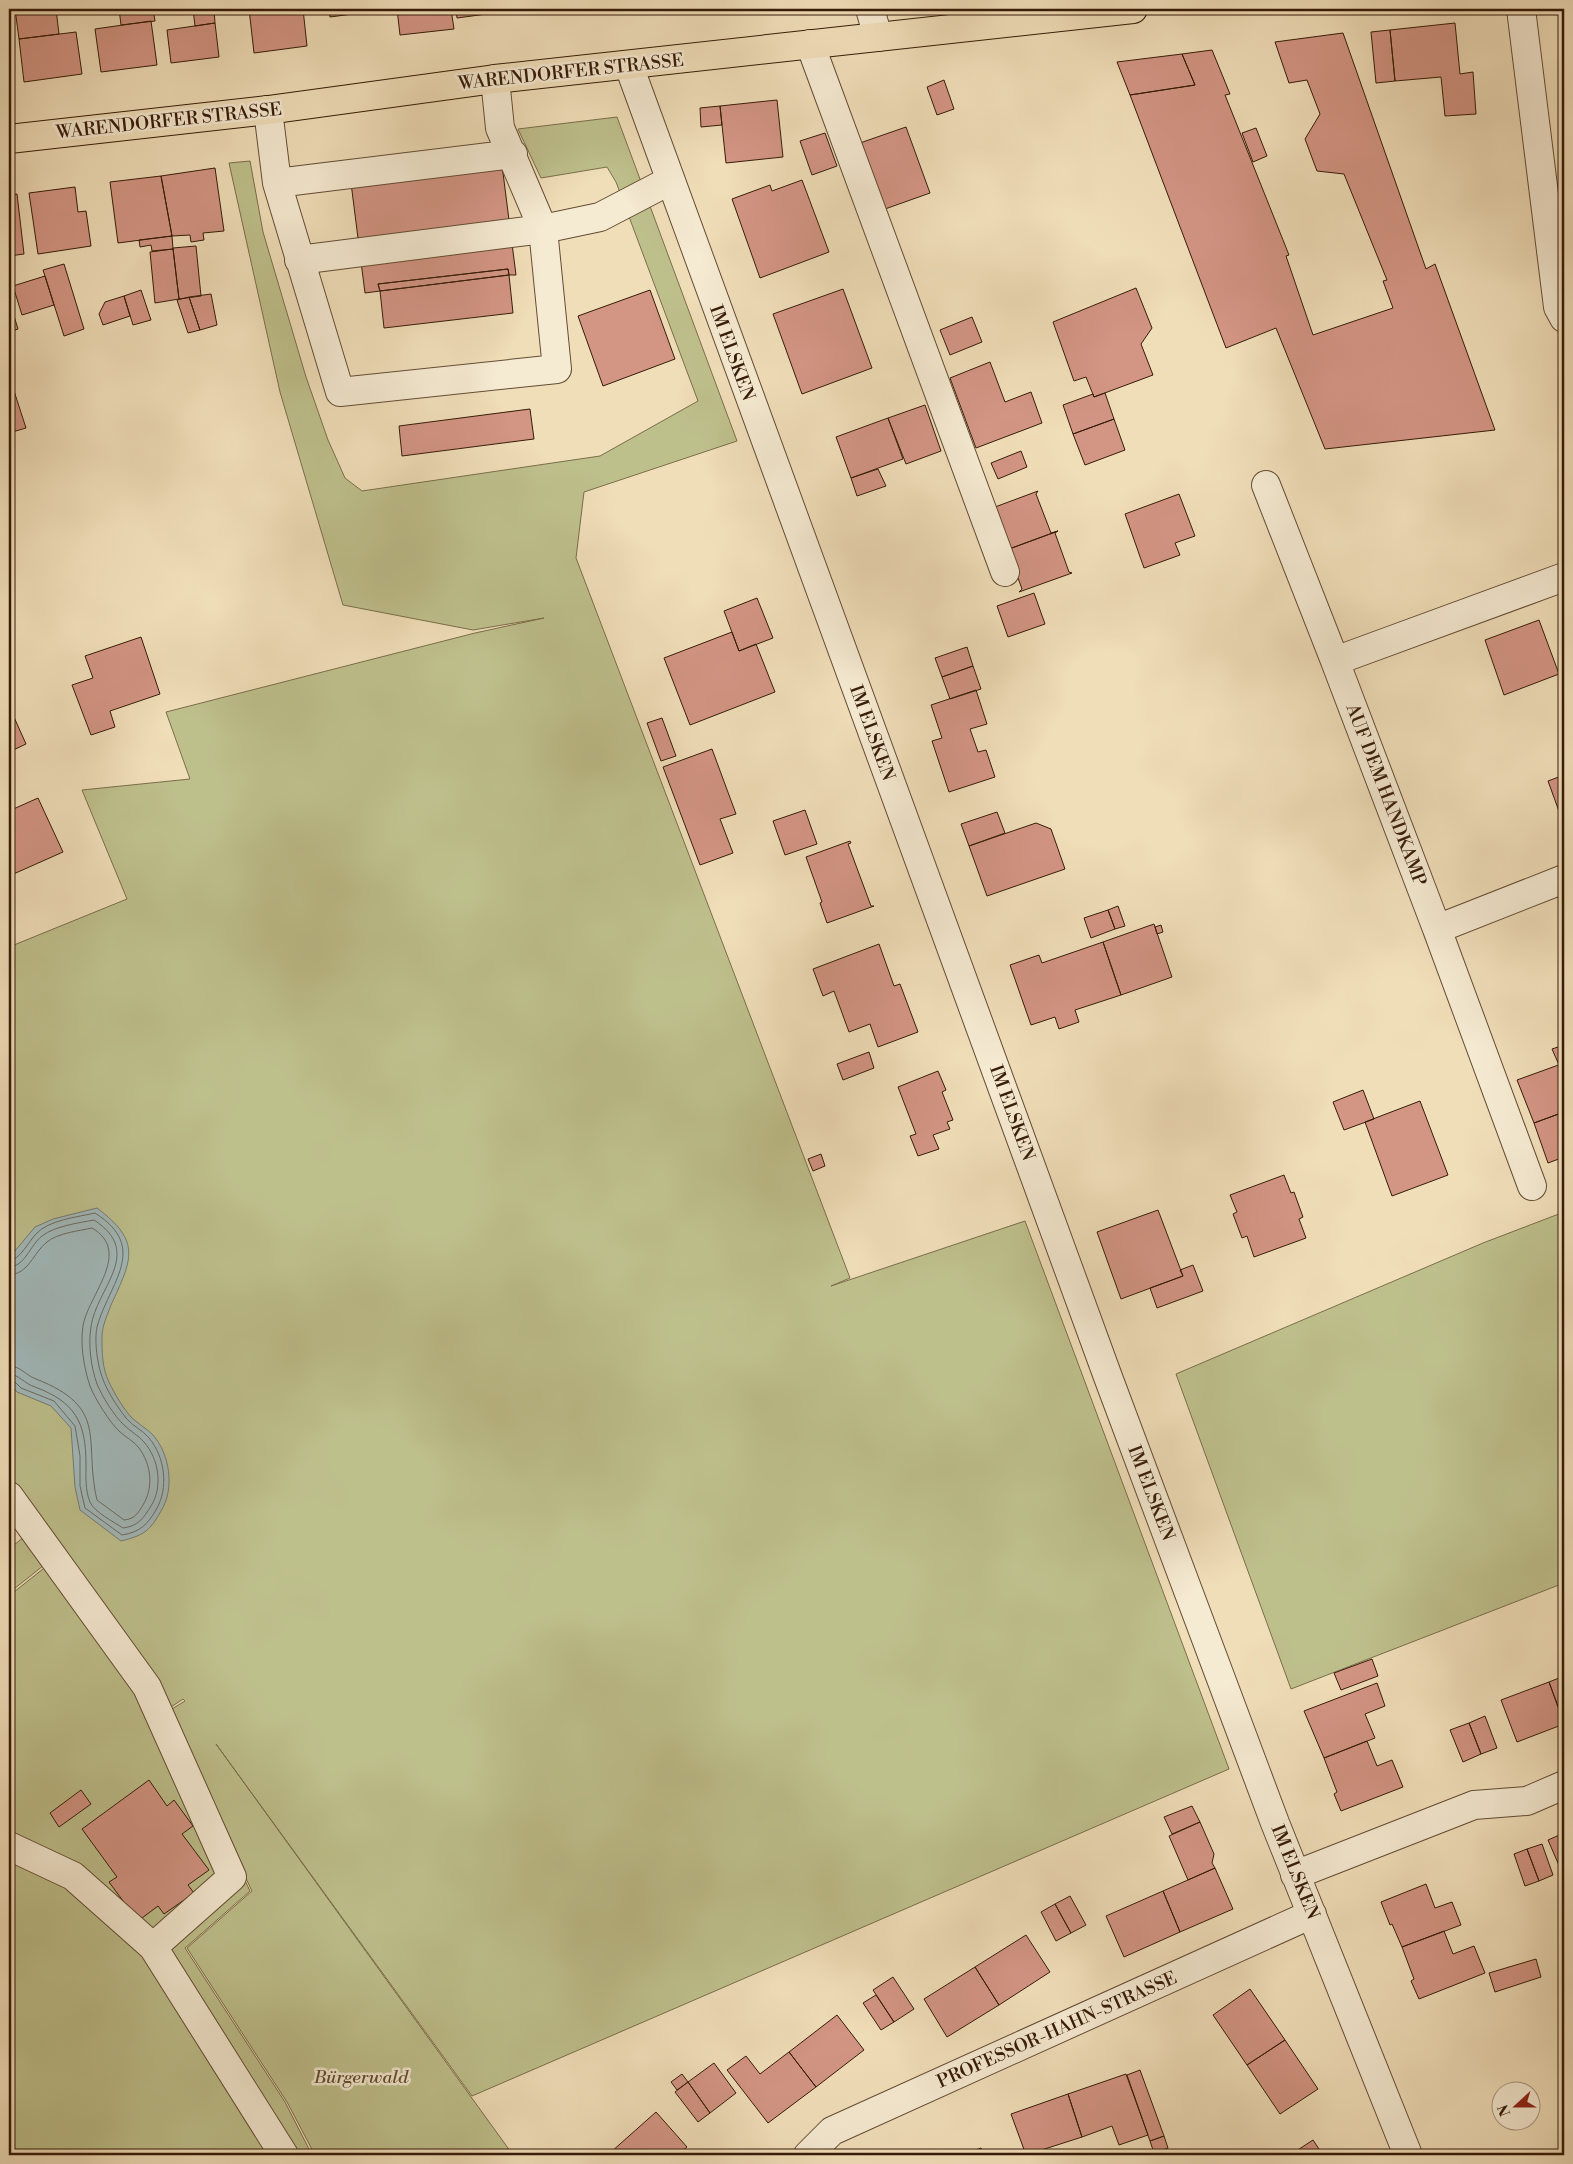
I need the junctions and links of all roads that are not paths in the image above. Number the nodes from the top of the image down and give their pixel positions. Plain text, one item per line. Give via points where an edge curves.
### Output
1 (870, 9) edge
2 (1133, 9) edge
3 (1521, 9) edge
4 (878, 37) junction
5 (810, 44) junction
6 (629, 66) junction
7 (495, 79) junction
8 (268, 110) junction
9 (9, 139) edge
10 (513, 154) junction
11 (669, 180) junction
12 (277, 183) junction
13 (543, 230) junction
14 (299, 260) junction
15 (1564, 318) edge
16 (1266, 485) dead end
17 (1005, 572) dead end
18 (1564, 577) edge
19 (1335, 661) junction
20 (1564, 879) edge
21 (1437, 929) junction
22 (1532, 1186) dead end
23 (9, 1496) edge
24 (1564, 1786) edge
25 (9, 1846) edge
26 (1296, 1875) junction
27 (1312, 1914) junction
28 (153, 1946) junction
29 (284, 2155) edge
30 (808, 2155) edge
31 (1408, 2155) edge

1 - 4 street
2 - 4 main road, WARENDORFER STRASSE
3 - 15 street via 1557,299
4 - 5 main road, WARENDORFER STRASSE
5 - 6 main road, WARENDORFER STRASSE
5 - 17 street
6 - 7 main road, WARENDORFER STRASSE
6 - 11 street, IM ELSKEN
7 - 8 main road, WARENDORFER STRASSE
7 - 10 street via 500,128
8 - 9 main road, WARENDORFER STRASSE
8 - 12 street
10 - 12 street
10 - 13 street
11 - 13 street via 600,217
11 - 26 street, IM ELSKEN via 1108,1377
12 - 14 street
13 - 14 street
13 - 14 street via 557,369 340,392
16 - 19 street, AUF DEM HANDKAMP
18 - 19 street
19 - 21 street, AUF DEM HANDKAMP
20 - 21 street
21 - 22 street, AUF DEM HANDKAMP
23 - 28 street via 147,1687 232,1877
24 - 26 street via 1528,1801 1474,1805
25 - 28 street via 73,1876
26 - 27 street, IM ELSKEN
27 - 30 street, PROFESSOR-HAHN-STRASSE via 832,2131
27 - 31 street, IM ELSKEN
28 - 29 street

